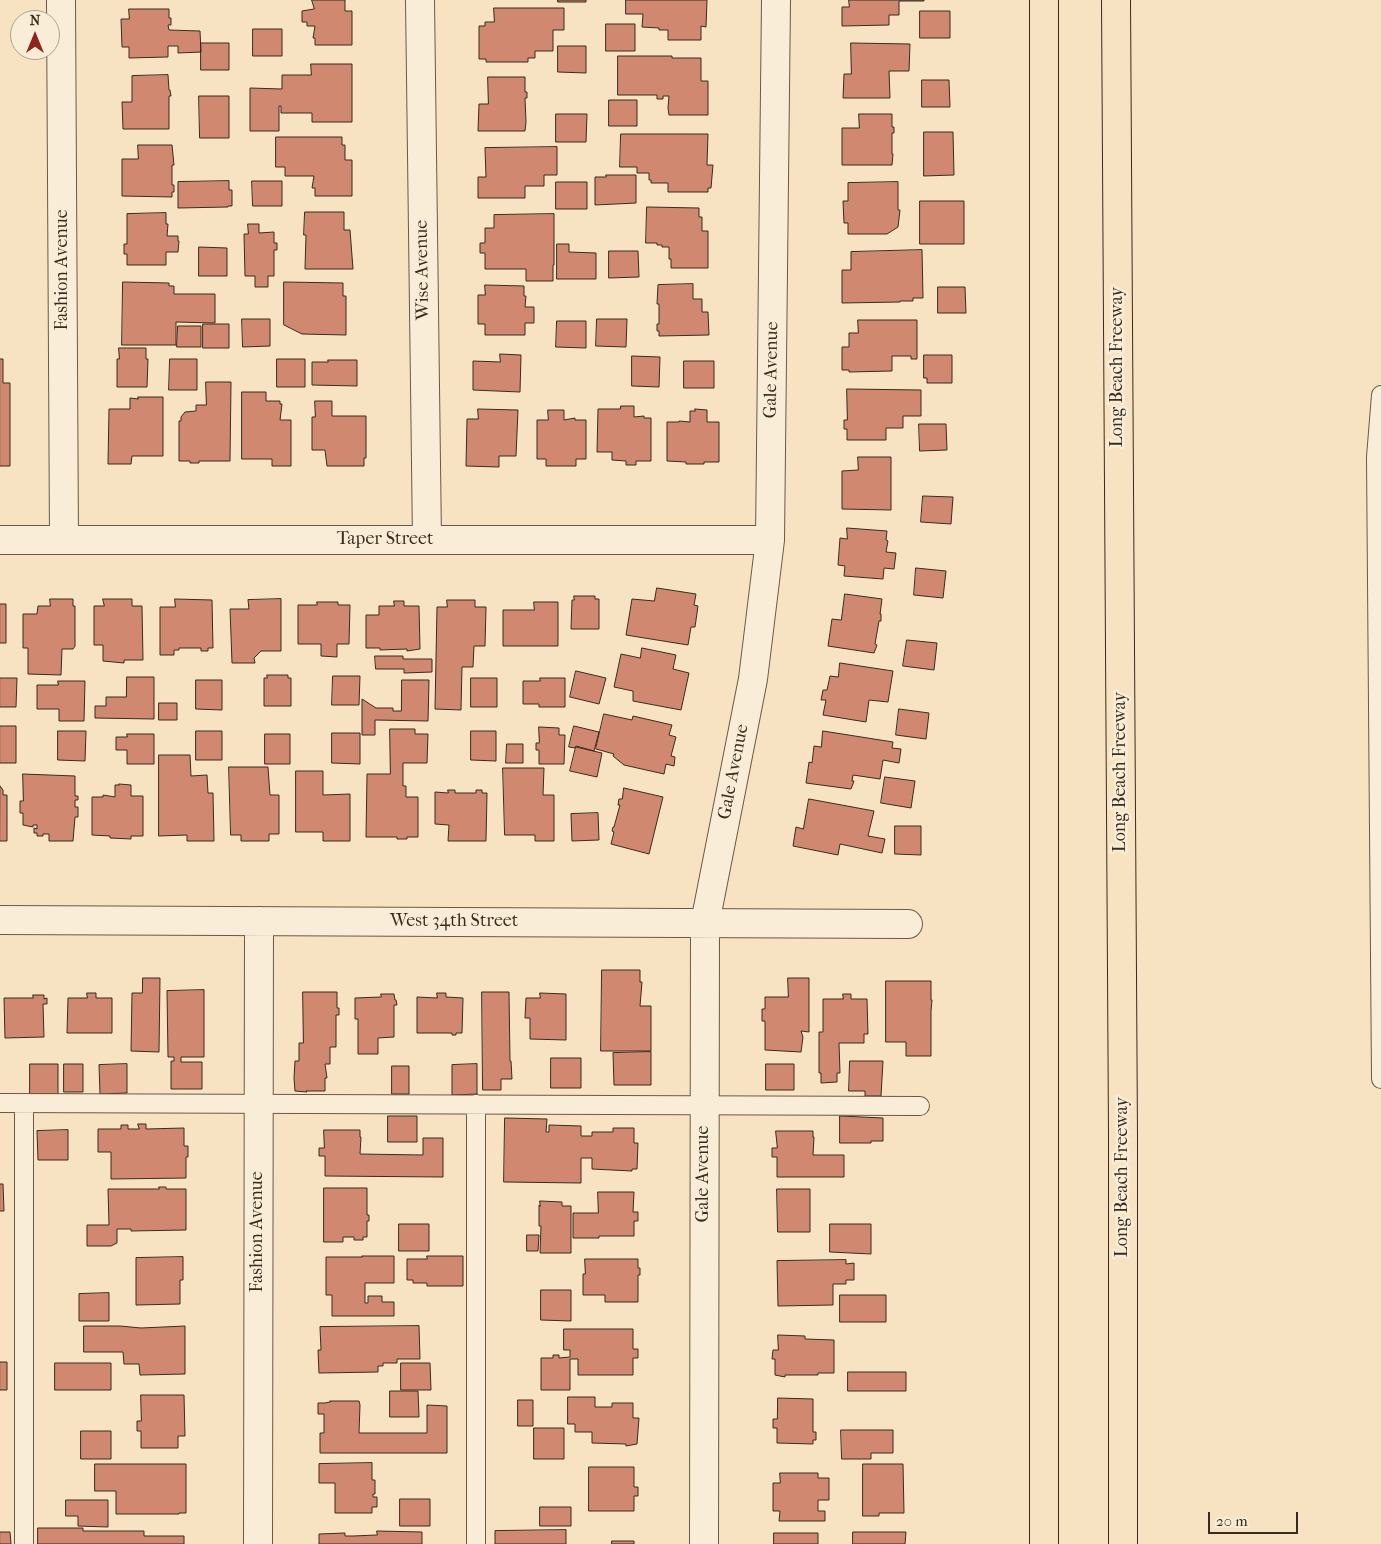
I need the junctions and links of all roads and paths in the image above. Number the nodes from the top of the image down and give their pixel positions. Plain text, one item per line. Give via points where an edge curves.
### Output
1 (61, 0) edge
2 (420, 0) edge
3 (776, 0) edge
4 (1116, 0) edge
5 (1043, 2) edge
6 (1381, 395) edge
7 (0, 540) edge
8 (64, 540) junction
9 (427, 540) junction
10 (770, 540) junction
11 (0, 920) edge
12 (259, 921) junction
13 (704, 923) junction
14 (908, 924) dead end
15 (1381, 1079) edge
16 (0, 1103) edge
17 (24, 1103) junction
18 (259, 1104) junction
19 (476, 1104) junction
20 (704, 1105) junction
21 (920, 1106) dead end
22 (24, 1544) edge
23 (258, 1544) edge
24 (476, 1544) edge
25 (704, 1544) edge
26 (1044, 1544) edge
27 (1123, 1544) edge

1 - 8 street, Fashion Avenue
2 - 9 street, Wise Avenue
3 - 10 street, Gale Avenue
4 - 27 highway, Long Beach Freeway
5 - 26 highway
6 - 15 lane via 1376,457
7 - 8 street, Taper Street
8 - 9 street, Taper Street
9 - 10 street, Taper Street
10 - 13 street, Gale Avenue via 753,679
11 - 12 street, West 34th Street
12 - 13 street, West 34th Street
12 - 18 street, Fashion Avenue
13 - 14 street, West 34th Street
13 - 20 street, Gale Avenue
16 - 17 lane
17 - 18 lane
17 - 22 lane
18 - 19 lane
18 - 23 street, Fashion Avenue
19 - 20 lane
19 - 24 lane
20 - 21 lane
20 - 25 street, Gale Avenue

